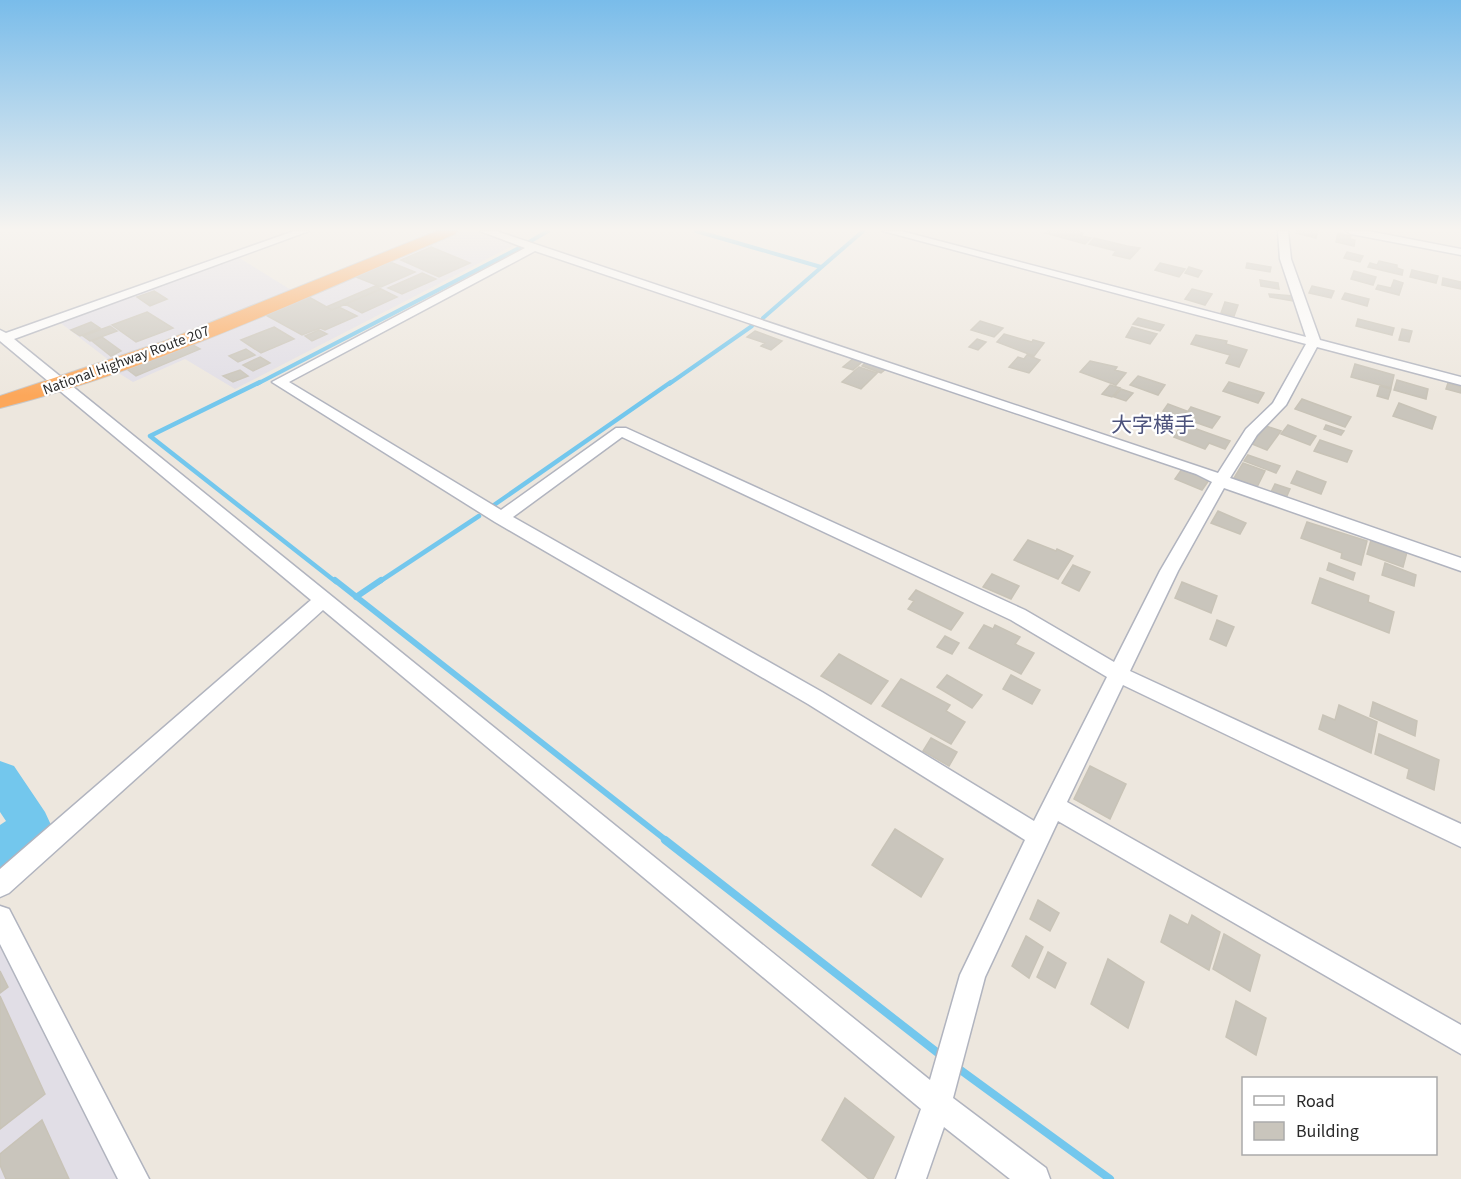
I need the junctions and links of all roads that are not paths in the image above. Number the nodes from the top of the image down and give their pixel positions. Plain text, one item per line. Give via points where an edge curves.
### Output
1 (146, 286) edge
2 (316, 286) edge
3 (462, 286) edge
4 (649, 286) edge
5 (1094, 286) edge
6 (1295, 286) edge
7 (2, 336) edge
8 (1314, 341) junction
9 (1461, 381) edge
10 (60, 386) junction
11 (0, 402) edge
12 (1220, 481) junction
13 (501, 518) junction
14 (1461, 565) edge
15 (324, 599) junction
16 (1120, 675) junction
17 (1053, 806) junction
18 (1039, 836) junction
19 (1461, 836) edge
20 (0, 885) edge
21 (0, 918) edge
22 (1461, 1040) edge
23 (941, 1091) junction
24 (134, 1179) edge
25 (911, 1179) edge
26 (1035, 1179) edge

1 - 7 street
2 - 10 highway, National Highway Route 207
3 - 13 street via 279,382
4 - 12 street via 1201,471
5 - 8 street
6 - 8 street
7 - 10 street
8 - 9 street
8 - 12 street via 1279,405 1251,432
10 - 11 highway, National Highway Route 207
10 - 15 street
12 - 14 street
12 - 16 street via 1169,571
13 - 16 street via 621,431 1018,615
13 - 18 street via 815,698
15 - 20 street
15 - 23 street
16 - 17 street
16 - 19 street
17 - 18 street
17 - 22 street
18 - 23 street via 973,975
21 - 24 street
23 - 25 street
23 - 26 street

